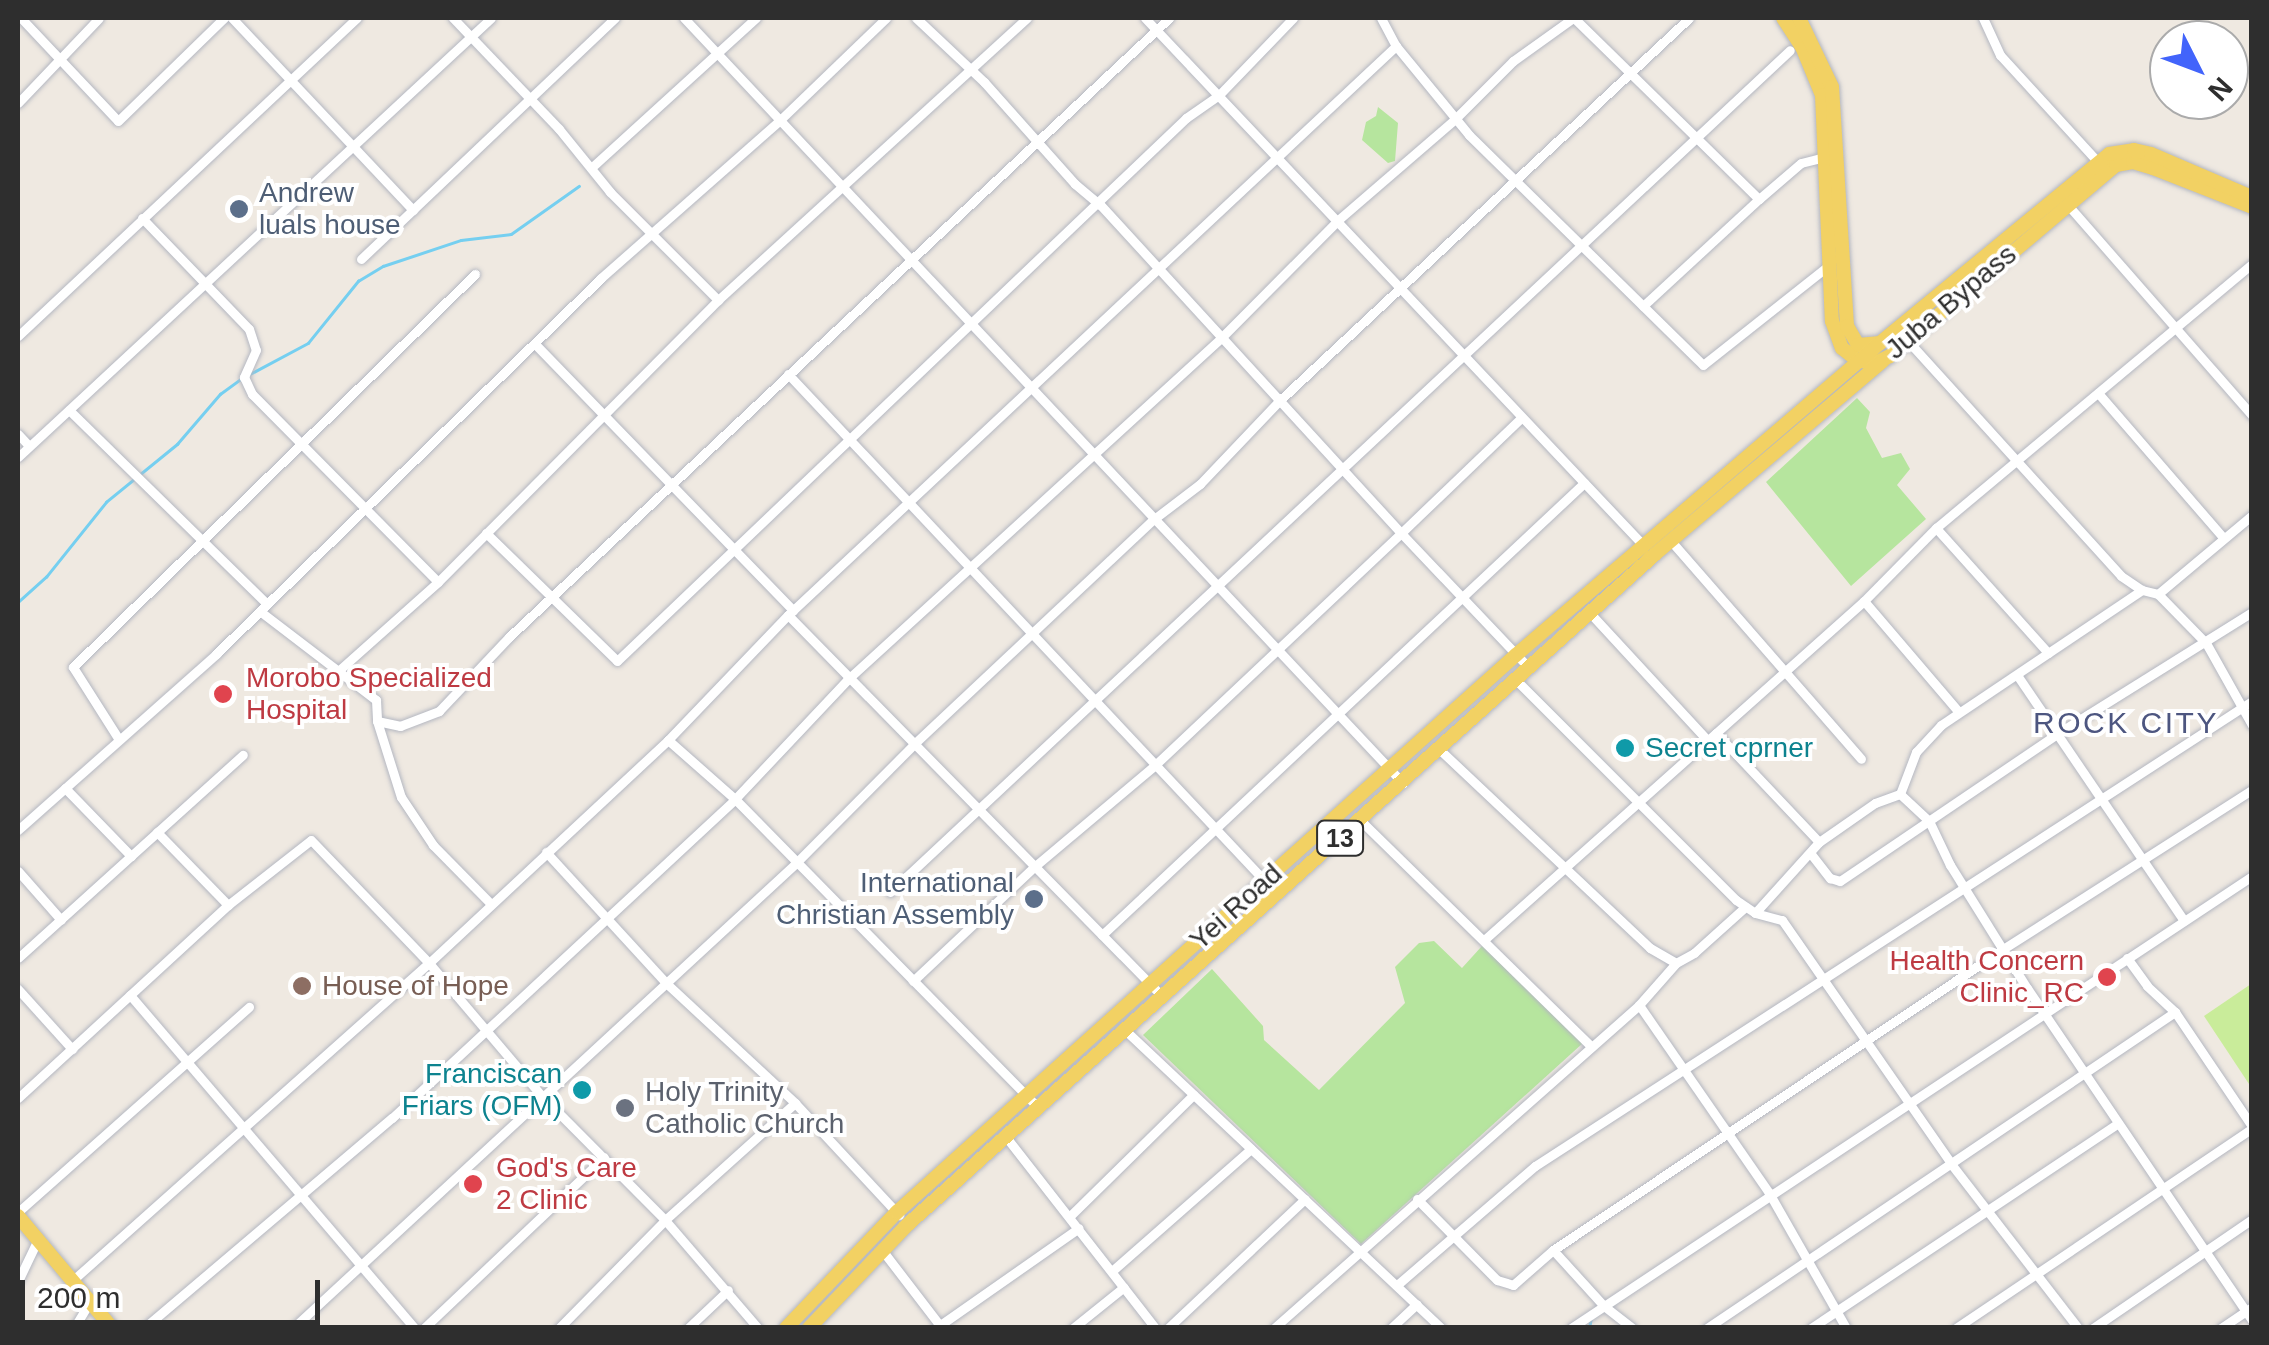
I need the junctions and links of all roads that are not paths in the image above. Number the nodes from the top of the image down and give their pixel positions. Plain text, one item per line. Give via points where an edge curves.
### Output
1 (21, 18) edge
2 (99, 18) edge
3 (224, 18) edge
4 (232, 18) edge
5 (357, 18) edge
6 (453, 18) edge
7 (491, 18) edge
8 (615, 18) edge
9 (684, 18) edge
10 (756, 18) edge
11 (886, 18) edge
12 (916, 18) edge
13 (1027, 18) edge
14 (1145, 18) edge
15 (1169, 18) edge
16 (1293, 18) edge
17 (1381, 18) edge
18 (1574, 18) edge
19 (1689, 18) edge
20 (1785, 18) edge
21 (1799, 18) edge
22 (1983, 18) edge
23 (1157, 30) junction
24 (1774, 31) dead end
25 (471, 37) junction
26 (1396, 46) junction
27 (1790, 50) dead end
28 (719, 54) junction
29 (60, 60) junction
30 (971, 69) junction
31 (1630, 71) junction
32 (291, 80) junction
33 (1218, 95) junction
34 (532, 100) junction
35 (18, 103) edge
36 (1455, 119) junction
37 (780, 120) junction
38 (1696, 135) junction
39 (1038, 139) junction
40 (354, 148) junction
41 (1276, 155) junction
42 (1825, 157) dead end
43 (2097, 161) junction
44 (591, 168) junction
45 (1517, 180) junction
46 (843, 187) junction
47 (2252, 196) edge
48 (1759, 199) junction
49 (2067, 204) junction
50 (1100, 205) junction
51 (2252, 207) edge
52 (413, 210) junction
53 (142, 218) junction
54 (1338, 221) junction
55 (652, 234) junction
56 (1581, 243) junction
57 (361, 259) dead end
58 (910, 259) junction
59 (2252, 264) edge
60 (1828, 266) dead end
61 (1158, 270) junction
62 (475, 274) dead end
63 (203, 281) junction
64 (1401, 288) junction
65 (718, 300) junction
66 (1644, 306) junction
67 (971, 324) junction
68 (2176, 330) junction
69 (18, 336) edge
70 (1220, 339) junction
71 (1908, 341) junction
72 (1880, 343) junction
73 (535, 344) junction
74 (1461, 355) junction
75 (1883, 360) junction
76 (1858, 361) junction
77 (788, 374) junction
78 (1030, 388) junction
79 (2098, 392) junction
80 (1278, 402) junction
81 (69, 410) junction
82 (2252, 414) edge
83 (602, 416) junction
84 (1521, 418) junction
85 (18, 434) edge
86 (849, 436) junction
87 (29, 446) junction
88 (301, 446) junction
89 (18, 456) edge
90 (1094, 456) junction
91 (2020, 462) junction
92 (1340, 468) junction
93 (1584, 483) junction
94 (670, 486) junction
95 (908, 502) junction
96 (364, 509) junction
97 (2252, 515) edge
98 (1154, 520) junction
99 (1936, 528) junction
100 (486, 533) junction
101 (1401, 533) junction
102 (2222, 536) junction
103 (203, 537) junction
104 (1670, 541) junction
105 (1643, 545) junction
106 (734, 549) junction
107 (969, 570) junction
108 (438, 582) junction
109 (1216, 585) junction
110 (2142, 590) junction
111 (2158, 594) junction
112 (554, 599) junction
113 (1463, 599) junction
114 (1864, 601) junction
115 (263, 608) junction
116 (2252, 612) edge
117 (791, 613) junction
118 (1590, 613) junction
119 (1031, 636) junction
120 (2206, 643) junction
121 (1276, 650) junction
122 (2048, 653) junction
123 (1516, 655) junction
124 (1529, 668) junction
125 (337, 672) junction
126 (1783, 673) junction
127 (2017, 674) junction
128 (848, 680) junction
129 (1516, 680) junction
130 (1092, 701) junction
131 (2252, 701) edge
132 (2240, 708) junction
133 (1958, 712) junction
134 (1339, 717) junction
135 (377, 721) junction
136 (2252, 725) edge
137 (2060, 732) junction
138 (1711, 737) junction
139 (118, 738) junction
140 (668, 740) junction
141 (913, 745) junction
142 (1440, 750) junction
143 (243, 755) dead end
144 (1861, 759) dead end
145 (1154, 766) junction
146 (1390, 769) junction
147 (1403, 783) junction
148 (65, 788) junction
149 (2252, 790) edge
150 (1900, 794) junction
151 (2101, 798) junction
152 (735, 799) junction
153 (1637, 802) junction
154 (976, 809) junction
155 (1360, 820) junction
156 (1929, 821) junction
157 (18, 830) edge
158 (1215, 830) junction
159 (158, 832) junction
160 (1819, 842) junction
161 (546, 852) junction
162 (1811, 854) junction
163 (131, 856) junction
164 (2142, 862) junction
165 (795, 864) junction
166 (1034, 866) junction
167 (1562, 867) junction
168 (18, 871) edge
169 (2251, 877) edge
170 (1264, 881) junction
171 (1963, 886) junction
172 (890, 892) dead end
173 (1277, 894) junction
174 (491, 904) junction
175 (228, 905) junction
176 (1750, 910) junction
177 (61, 920) junction
178 (605, 920) junction
179 (2184, 921) junction
180 (1102, 935) junction
181 (1484, 940) junction
182 (2003, 949) junction
183 (18, 958) edge
184 (2127, 958) junction
185 (1676, 963) junction
186 (429, 964) junction
187 (1824, 980) junction
188 (665, 982) junction
189 (913, 982) junction
190 (1150, 984) junction
191 (18, 989) edge
192 (130, 995) junction
193 (1163, 997) junction
194 (1638, 1005) junction
195 (249, 1006) dead end
196 (2175, 1012) junction
197 (2044, 1013) junction
198 (486, 1028) junction
199 (1126, 1030) junction
200 (1868, 1043) junction
201 (1591, 1046) junction
202 (72, 1048) junction
203 (188, 1061) junction
204 (1682, 1067) junction
205 (2085, 1075) junction
206 (541, 1095) junction
207 (1193, 1095) junction
208 (18, 1098) edge
209 (1033, 1102) junction
210 (795, 1103) junction
211 (1910, 1104) junction
212 (2118, 1122) junction
213 (2252, 1127) edge
214 (248, 1128) junction
215 (1730, 1133) junction
216 (1006, 1137) junction
217 (1252, 1149) junction
218 (604, 1157) junction
219 (1952, 1164) junction
220 (2163, 1187) junction
221 (1770, 1193) junction
222 (304, 1194) junction
223 (1306, 1200) junction
224 (1417, 1200) junction
225 (1988, 1210) junction
226 (18, 1214) edge
227 (1070, 1216) junction
228 (902, 1219) junction
229 (2252, 1219) edge
230 (665, 1220) junction
231 (1079, 1228) junction
232 (1451, 1235) junction
233 (38, 1238) junction
234 (1359, 1249) junction
235 (2204, 1249) junction
236 (882, 1250) junction
237 (1553, 1250) junction
238 (1810, 1260) junction
239 (365, 1266) junction
240 (1112, 1271) junction
241 (2038, 1272) junction
242 (73, 1280) junction
243 (18, 1281) edge
244 (1398, 1285) junction
245 (1124, 1287) junction
246 (728, 1290) junction
247 (91, 1300) junction
248 (1417, 1304) junction
249 (1604, 1306) junction
250 (1836, 1309) junction
251 (2250, 1313) edge
252 (939, 1327) edge
253 (74, 1328) edge
254 (112, 1328) edge
255 (144, 1328) edge
256 (294, 1328) edge
257 (414, 1328) edge
258 (424, 1328) edge
259 (558, 1328) edge
260 (688, 1328) edge
261 (758, 1328) edge
262 (786, 1328) edge
263 (808, 1328) edge
264 (1073, 1328) edge
265 (1155, 1328) edge
266 (1168, 1328) edge
267 (1274, 1328) edge
268 (1391, 1328) edge
269 (1440, 1328) edge
270 (1571, 1328) edge
271 (1632, 1328) edge
272 (1708, 1328) edge
273 (1810, 1328) edge
274 (1846, 1328) edge
275 (1956, 1328) edge
276 (2078, 1328) edge
277 (2093, 1328) edge
278 (2221, 1328) edge

1 - 29 street
2 - 29 street
3 - 29 street via 118,121
4 - 32 street
5 - 32 street
6 - 25 street
7 - 25 street
8 - 34 street
9 - 28 street
10 - 28 street
11 - 37 street
12 - 30 street
13 - 30 street
14 - 23 street
15 - 23 street
16 - 33 street
17 - 26 street
18 - 31 street
18 - 36 street via 1513,61
19 - 31 street
20 - 24 street
20 - 76 main road, Juba Bypass via 1822,95 1832,321 1842,348
21 - 72 main road, Juba Bypass via 1832,87 1850,338 1858,345
22 - 43 street via 2000,55
23 - 33 street
23 - 39 street
25 - 34 street
25 - 40 street
26 - 36 street
26 - 41 street
27 - 38 street
28 - 37 street
28 - 44 street
29 - 35 street
30 - 39 street
30 - 46 street
31 - 38 street
31 - 45 street
32 - 40 street
32 - 53 street
33 - 41 street
33 - 50 street
34 - 44 street
34 - 52 street
36 - 45 street
36 - 54 street
37 - 46 street
37 - 55 street
38 - 48 street
38 - 56 street
39 - 50 street
39 - 58 street
40 - 52 street
40 - 63 street
41 - 54 street
41 - 61 street
42 - 48 street via 1801,163
43 - 47 main road via 2134,150
43 - 72 main road, Juba Bypass
44 - 55 street
45 - 56 street
45 - 64 street
46 - 58 street
46 - 65 street
48 - 66 street
49 - 51 main road, Juba Bypass via 2116,165 2133,162
49 - 68 street
49 - 71 main road, Juba Bypass
50 - 61 street
50 - 67 street
52 - 57 street
53 - 63 street
53 - 69 street
54 - 64 street
54 - 70 street
55 - 65 street
55 - 73 street
56 - 66 street
56 - 74 street
58 - 67 street
58 - 77 street
59 - 68 street
60 - 66 street via 1703,364
61 - 70 street
61 - 78 street
62 - 88 street
63 - 81 street
63 - 88 street via 249,329 256,350 244,377 252,394
64 - 74 street
64 - 80 street
65 - 83 street
67 - 78 street
67 - 86 street
68 - 79 street
68 - 82 street
70 - 80 street
70 - 90 street
71 - 75 main road, Juba Bypass
71 - 91 street
72 - 76 main road, Yei Road
73 - 83 street
73 - 96 street
74 - 84 street
74 - 92 street
75 - 76 main road, Juba Bypass
75 - 104 main road, Yei Road / 13
76 - 105 main road, Yei Road
77 - 86 street
77 - 94 street
78 - 90 street
78 - 95 street
79 - 91 street
79 - 102 street
80 - 92 street
80 - 98 street via 1200,484
81 - 87 street
81 - 103 street
83 - 94 street
83 - 100 street
84 - 93 street
84 - 101 street
85 - 87 street
86 - 95 street
86 - 106 street
87 - 89 street
88 - 96 street
88 - 103 street
90 - 98 street
90 - 107 street
91 - 99 street
91 - 110 street via 2121,576
92 - 101 street
92 - 109 street
93 - 105 street
93 - 113 street
94 - 106 street
94 - 112 street
95 - 107 street
95 - 117 street
96 - 108 street
96 - 115 street
97 - 102 street
98 - 109 street
98 - 119 street
99 - 114 street
99 - 122 street
100 - 108 street
100 - 112 street
101 - 113 street
101 - 121 street
102 - 111 street
103 - 115 street
103 - 139 street via 73,666
104 - 118 main road, Yei Road / 13
104 - 126 street
105 - 123 main road, Yei Road
106 - 112 street via 617,661
106 - 117 street
107 - 119 street
107 - 128 street
108 - 125 street
109 - 121 street
109 - 130 street
110 - 111 street
110 - 122 street
111 - 120 street
112 - 135 street via 478,666 439,711 400,726
113 - 123 street
113 - 134 street
114 - 126 street
114 - 133 street
115 - 125 street
115 - 139 street
116 - 120 street
117 - 128 street
117 - 140 street
118 - 124 main road, Yei Road / 13
118 - 138 street
119 - 130 street
119 - 141 street
120 - 132 street
120 - 137 street
121 - 134 street
121 - 145 street
122 - 127 street
123 - 124 street
123 - 146 main road, Yei Road
124 - 129 main road, Yei Road / 13
125 - 135 street via 376,700
126 - 138 street
126 - 144 street
127 - 133 street
127 - 137 street
128 - 141 street
128 - 152 street
129 - 142 main road, Yei Road / 13
129 - 153 street
130 - 145 street
130 - 154 street
131 - 132 street
132 - 136 street
132 - 151 street
133 - 150 street via 1916,752
134 - 146 street
134 - 158 street
135 - 174 street via 401,798 433,845
137 - 151 street
137 - 156 street
138 - 153 street
138 - 160 street
139 - 148 street
140 - 152 street
140 - 161 street
141 - 154 street
141 - 165 street
142 - 147 main road, Yei Road / 13
142 - 167 street
143 - 159 street
145 - 158 street
145 - 166 street
146 - 147 street
146 - 170 main road, Yei Road
147 - 155 main road, Yei Road / 13
148 - 157 street
148 - 163 street
149 - 164 street
150 - 156 street
150 - 160 street
151 - 164 street
151 - 171 street
152 - 165 street
152 - 178 street
153 - 167 street
153 - 176 street
154 - 166 street
154 - 172 street
155 - 173 main road, Yei Road / 13
155 - 181 street
156 - 162 street via 1840,881
156 - 171 street
158 - 170 street
158 - 180 street
159 - 163 street
159 - 175 street
160 - 162 street
161 - 174 street
161 - 178 street
162 - 176 street
163 - 177 street
164 - 179 street
164 - 182 street
165 - 188 street
165 - 189 street
166 - 180 street
166 - 189 street
167 - 181 street
167 - 185 street via 1650,948
168 - 177 street
169 - 179 street
170 - 173 street
170 - 190 main road, Yei Road
171 - 182 street
171 - 187 street
173 - 193 main road, Yei Road / 13
174 - 186 street
175 - 186 street via 310,840
175 - 192 street
176 - 185 street
176 - 187 street via 1782,920
177 - 183 street
178 - 188 street
178 - 198 street
179 - 184 street
180 - 190 street
181 - 201 street
182 - 197 street
182 - 200 street
184 - 196 street
184 - 197 street
185 - 194 street
186 - 198 street
186 - 214 street
187 - 200 street
187 - 204 street
188 - 206 street
188 - 210 street
189 - 209 street
190 - 193 street
190 - 209 main road, Yei Road
191 - 202 street
192 - 202 street
192 - 203 street
193 - 199 main road, Yei Road / 13
194 - 201 street
194 - 204 street
195 - 203 street
196 - 205 street
196 - 213 street
197 - 205 street
197 - 211 street
198 - 206 street
198 - 222 street
199 - 207 street
199 - 209 main road, Yei Road / 13
200 - 211 street
200 - 215 street
201 - 224 street
202 - 208 street
203 - 214 street
203 - 226 street
204 - 215 street
204 - 232 street via 1535,1166
205 - 212 street
205 - 219 street
206 - 218 street
206 - 239 street
207 - 217 street
207 - 227 street
209 - 216 main road, Yei Road / 13
209 - 228 main road, Yei Road
210 - 228 street
210 - 230 street
211 - 219 street
211 - 221 street
212 - 220 street
212 - 225 street
213 - 220 street
214 - 222 street
214 - 242 street
215 - 221 street
215 - 237 street
216 - 227 street
216 - 228 main road, Yei Road / 13
217 - 223 street
217 - 240 street
218 - 230 street
218 - 258 street
219 - 225 street
219 - 238 street
220 - 235 street
220 - 241 street
221 - 238 street
221 - 249 street
222 - 239 street
222 - 255 street
223 - 234 street
223 - 266 street
224 - 232 street
224 - 234 street
225 - 241 street
225 - 250 street
226 - 233 main road
227 - 231 street
228 - 236 main road, Yei Road / 13
228 - 262 main road, Yei Road
229 - 235 street
230 - 246 street
230 - 259 street
231 - 240 street
231 - 252 street
232 - 237 street via 1507,1285
232 - 244 street
233 - 242 main road
233 - 243 street
234 - 244 street
234 - 267 street
235 - 251 street
235 - 277 street
236 - 252 street
236 - 263 main road, Yei Road / 13
237 - 249 street
238 - 250 street
238 - 272 street
239 - 256 street
239 - 257 street
240 - 245 street
241 - 275 street
241 - 276 street
242 - 247 main road
244 - 248 street
245 - 264 street
245 - 265 street
246 - 260 street
246 - 261 street
247 - 253 street
247 - 254 main road
248 - 268 street
248 - 269 street
249 - 270 street
249 - 271 street
250 - 273 street
250 - 274 street
251 - 278 street

